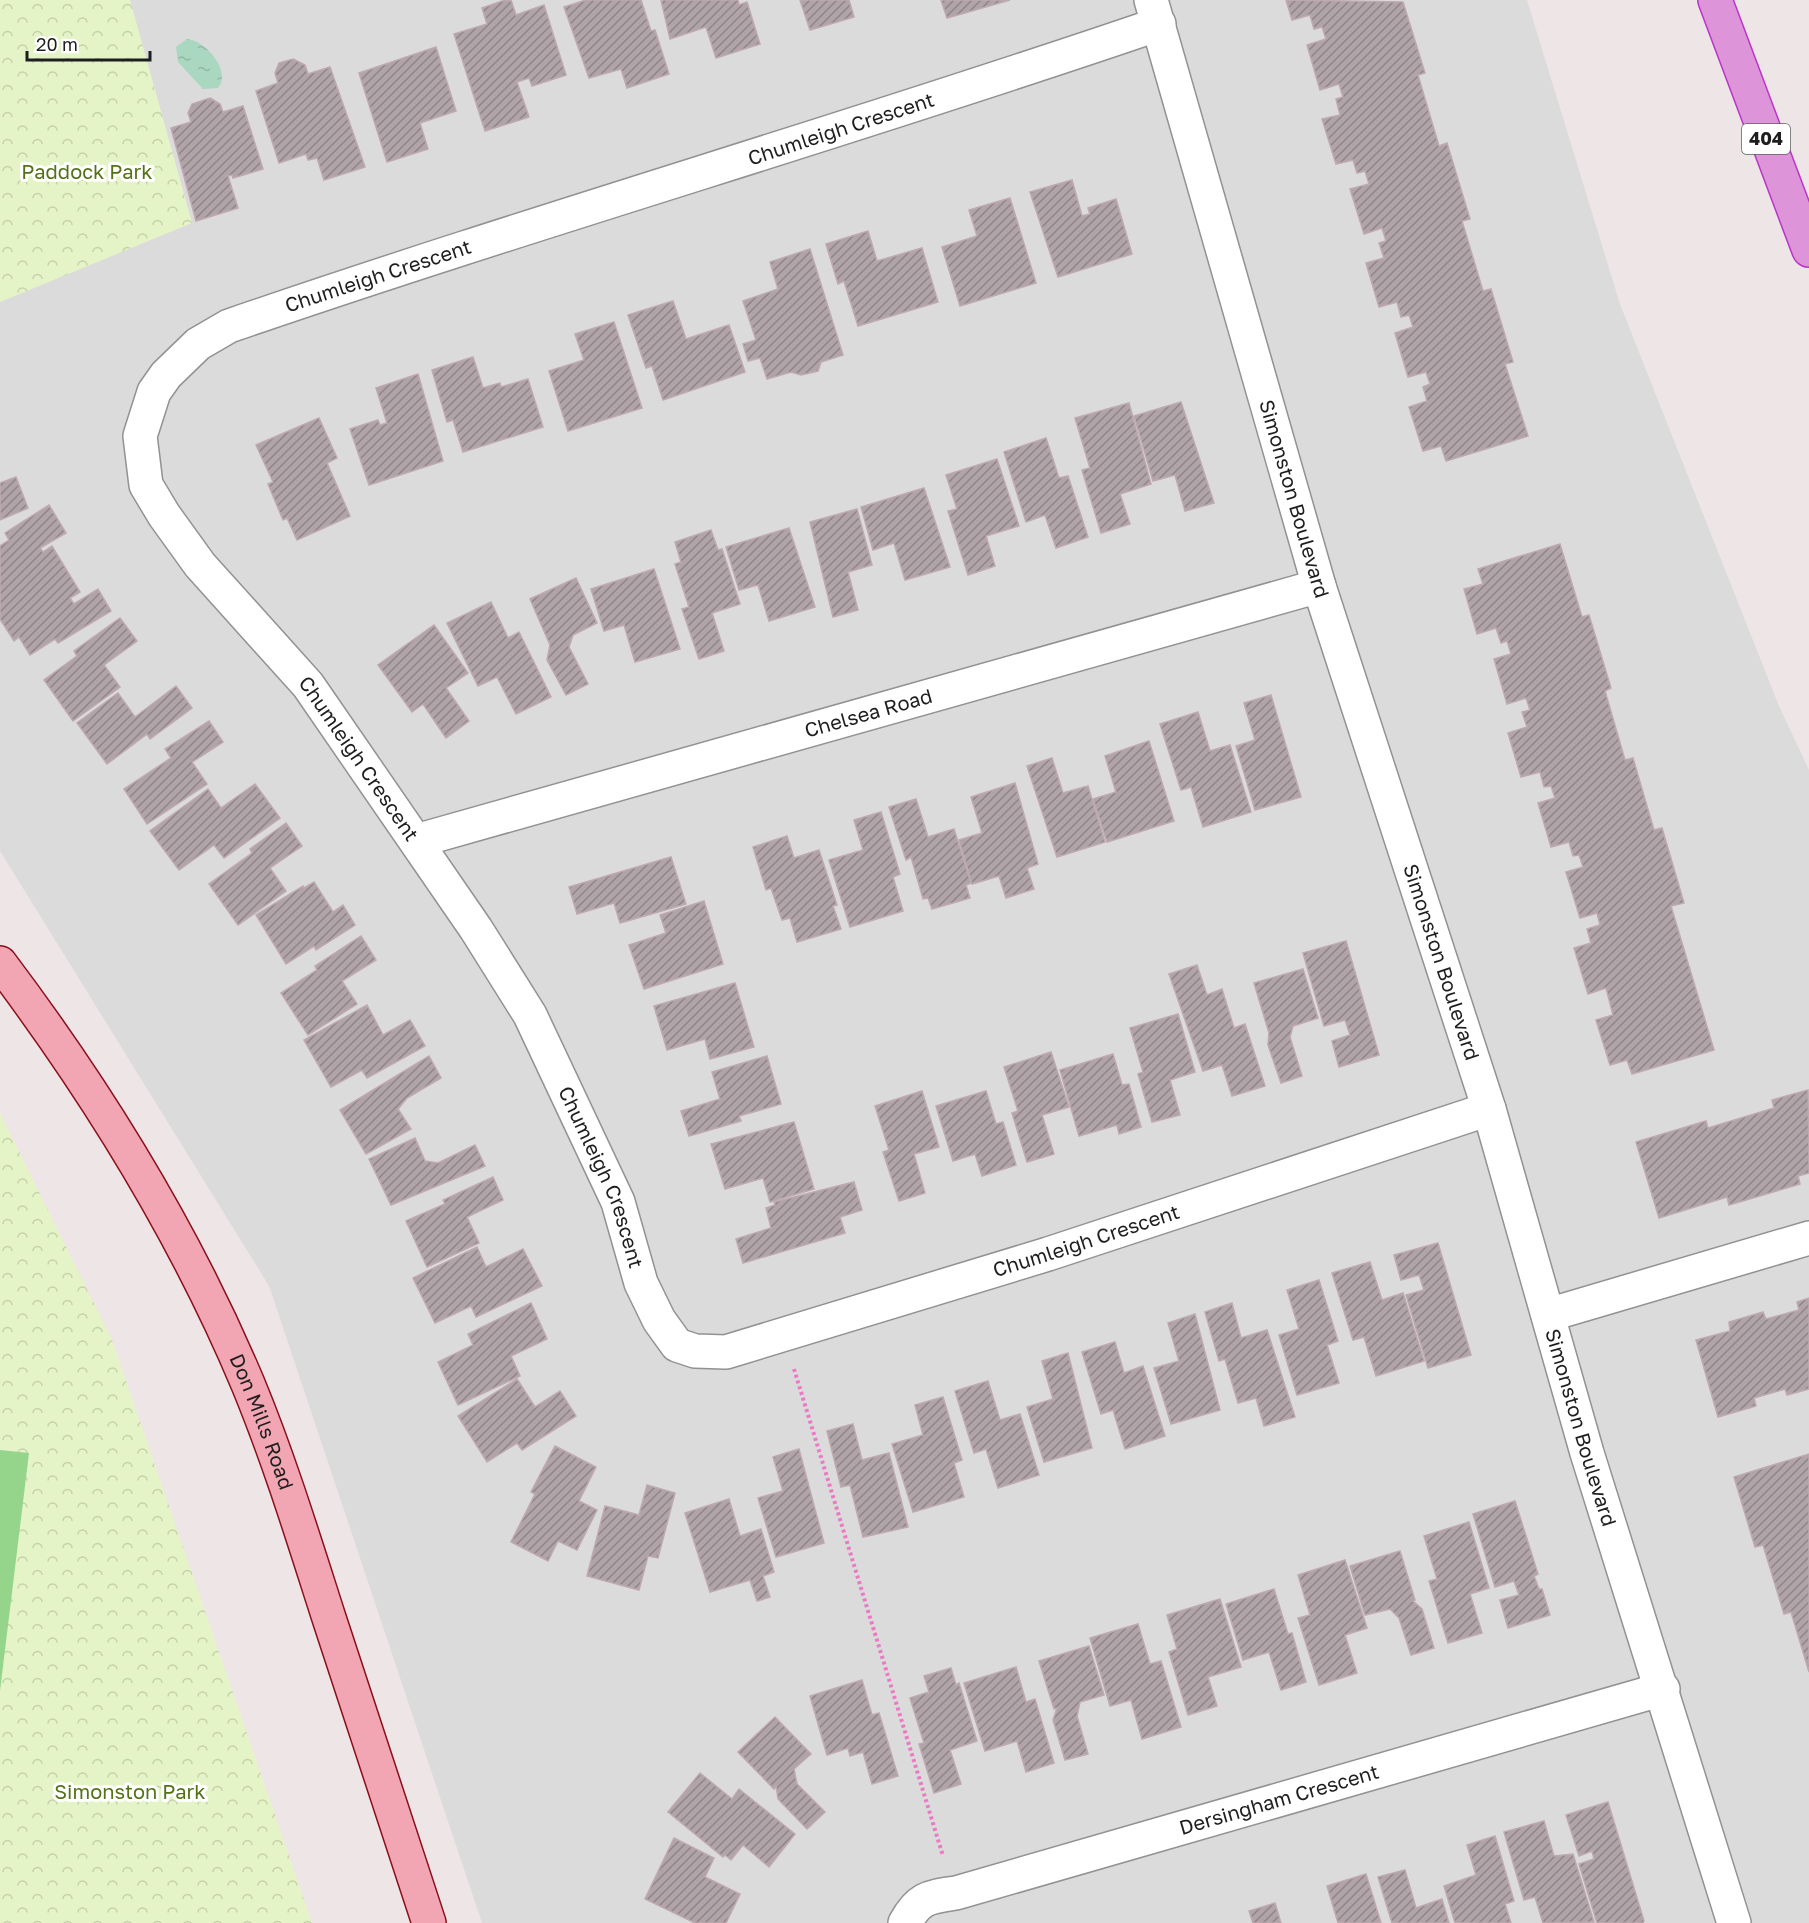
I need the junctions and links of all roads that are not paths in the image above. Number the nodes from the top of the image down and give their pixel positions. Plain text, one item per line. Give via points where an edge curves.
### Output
1 (1715, 0) edge
2 (1155, 12) edge
3 (1809, 250) edge
4 (1319, 586) junction
5 (416, 841) junction
6 (0, 963) edge
7 (1489, 1108) junction
8 (1809, 1238) edge
9 (1548, 1315) junction
10 (1662, 1689) junction
11 (429, 1923) edge
12 (905, 1923) edge
13 (1734, 1923) edge

1 - 3 highway, 404
2 - 4 street, Simonston Boulevard
2 - 5 street, Chumleigh Crescent via 802,142 471,244 229,326 198,344 166,375 154,392 140,436 146,485 200,565 308,685
4 - 5 street, Chelsea Road
4 - 7 street, Simonston Boulevard
5 - 7 street, Chumleigh Crescent via 530,1016 618,1202 641,1283 659,1320 677,1345 695,1351 726,1352 1048,1254
6 - 11 main road, Don Mills Road via 37,1012 150,1186 203,1286 248,1384 292,1504
7 - 9 street, Simonston Boulevard
8 - 9 street
9 - 10 street, Simonston Boulevard
10 - 12 street, Dersingham Crescent via 956,1893 925,1898
10 - 13 street, Simonston Boulevard

